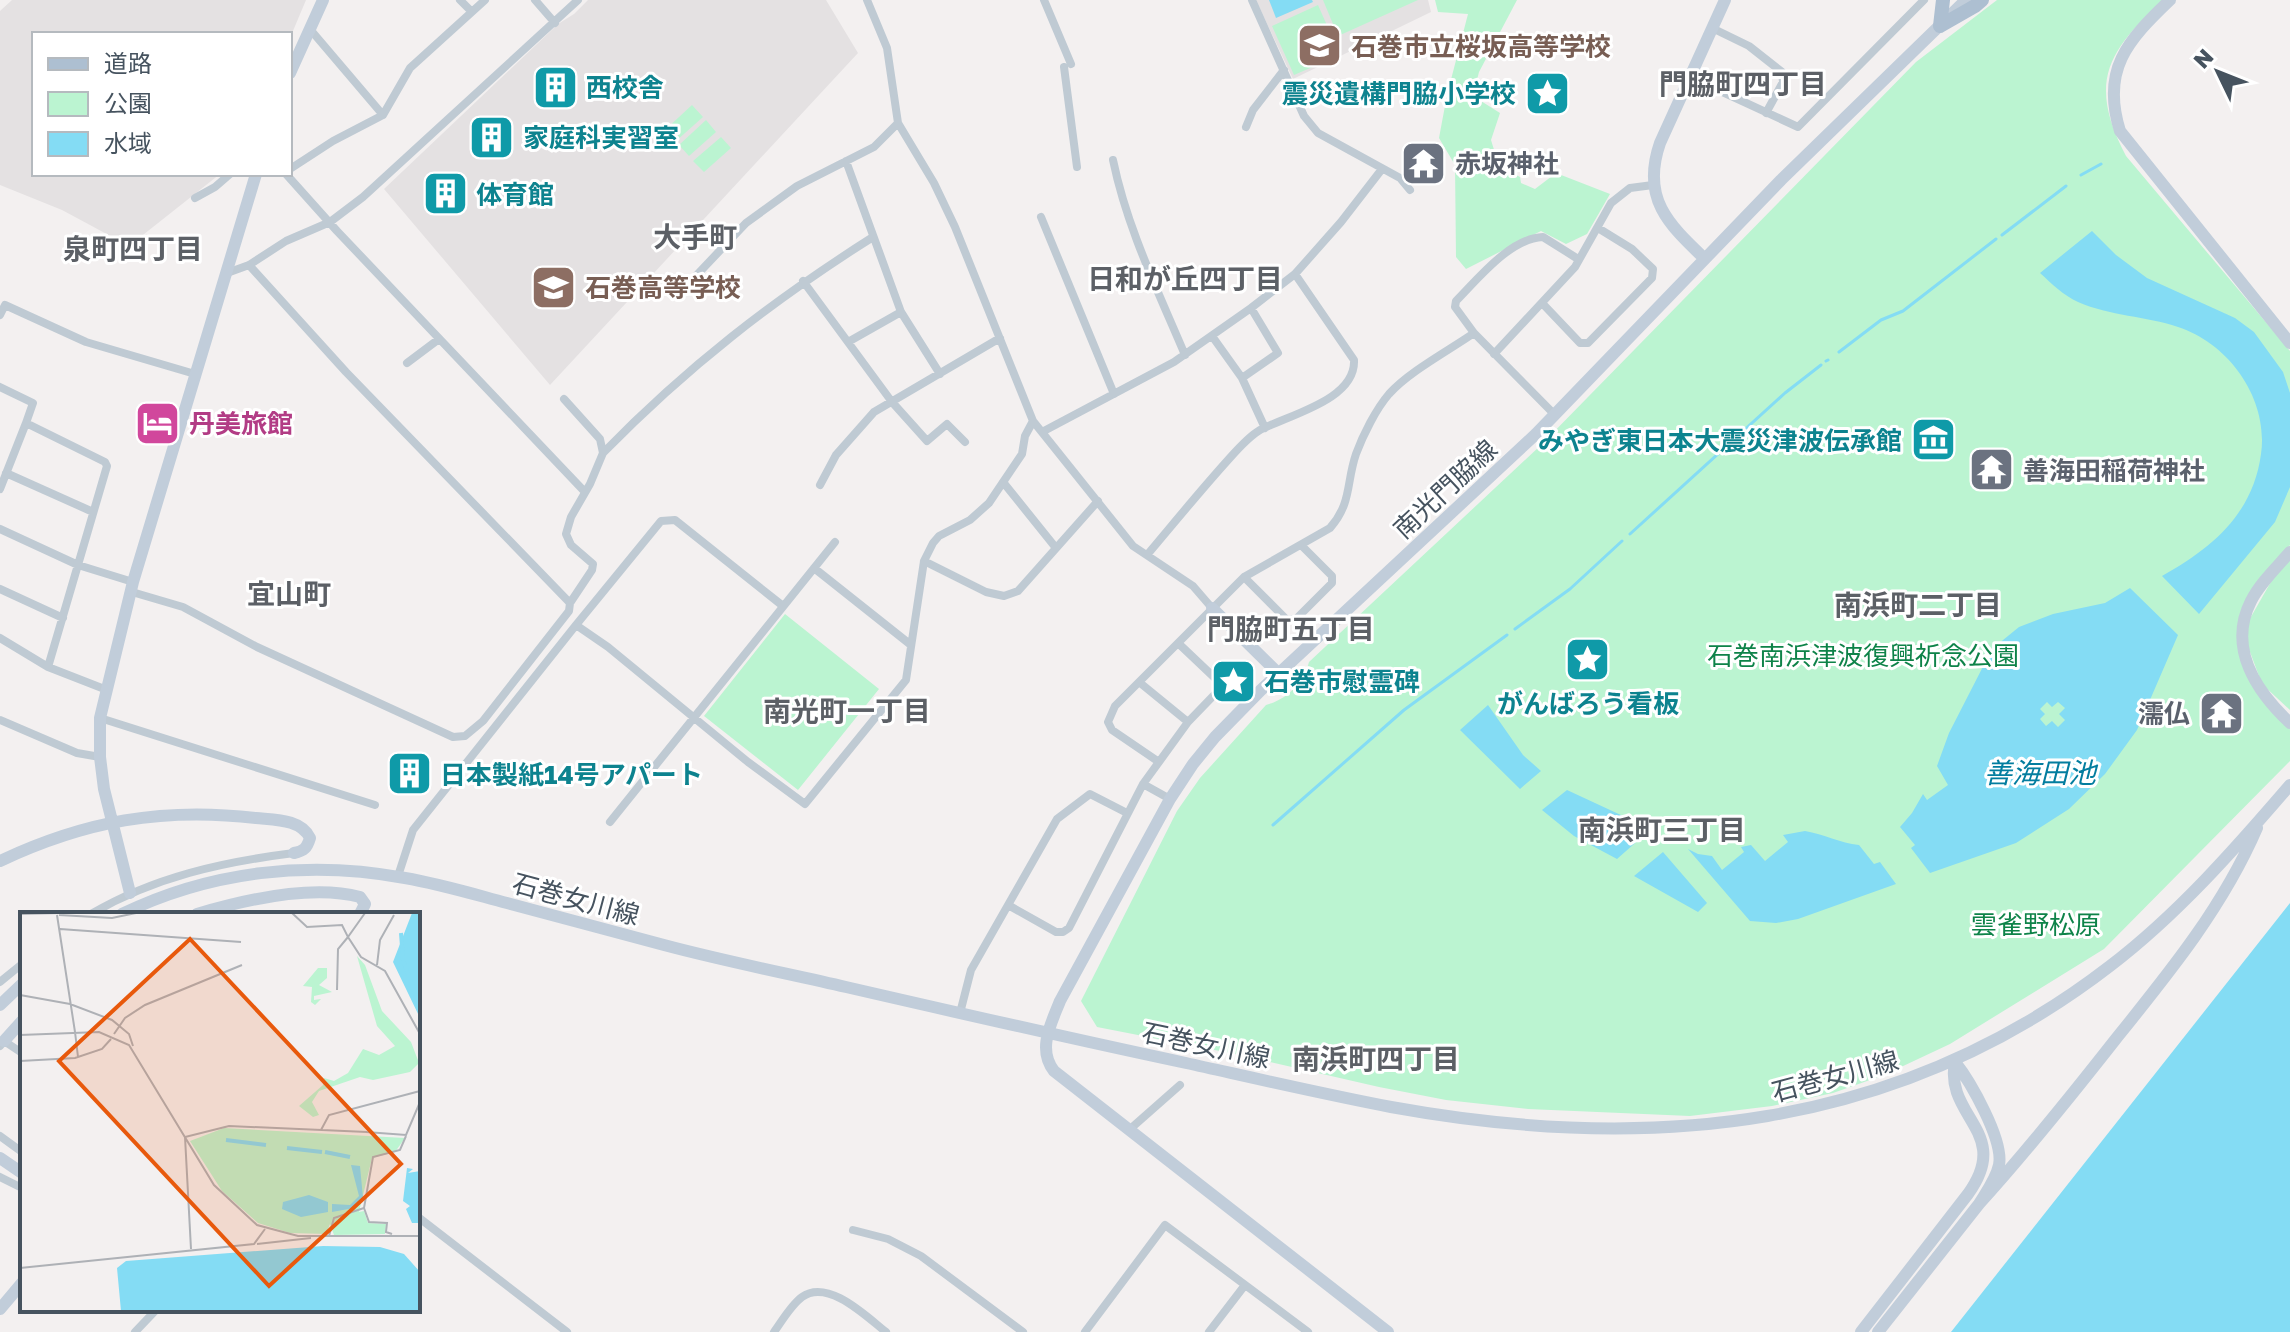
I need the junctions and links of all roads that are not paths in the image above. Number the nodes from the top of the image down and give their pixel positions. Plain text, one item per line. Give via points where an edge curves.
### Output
1 (323, 0) edge
2 (460, 0) edge
3 (485, 0) edge
4 (535, 0) edge
5 (578, 0) edge
6 (867, 0) edge
7 (1044, 0) edge
8 (1252, 0) edge
9 (1725, 0) edge
10 (1924, 0) edge
11 (1943, 0) edge
12 (1966, 0) edge
13 (1982, 0) edge
14 (2170, 0) edge
15 (472, 12) junction
16 (555, 23) junction
17 (1940, 26) junction
18 (309, 27) junction
19 (1712, 28) junction
20 (292, 68) edge
21 (1284, 70) junction
22 (1690, 77) junction
23 (1766, 113) junction
24 (383, 115) junction
25 (898, 123) junction
26 (1246, 127) dead end
27 (1113, 160) dead end
28 (846, 161) junction
29 (1077, 167) dead end
30 (292, 169) edge
31 (1382, 169) junction
32 (228, 176) edge
33 (255, 176) edge
34 (291, 176) edge
35 (1653, 185) junction
36 (1410, 190) dead end
37 (195, 198) dead end
38 (1041, 217) dead end
39 (330, 222) junction
40 (1598, 228) junction
41 (873, 237) junction
42 (1578, 259) junction
43 (1705, 259) junction
44 (249, 265) junction
45 (227, 273) junction
46 (1295, 274) junction
47 (693, 279) dead end
48 (803, 281) junction
49 (1542, 303) junction
50 (1251, 308) junction
51 (901, 312) junction
52 (0, 315) edge
53 (1474, 333) junction
54 (1212, 336) junction
55 (1000, 338) junction
56 (439, 339) junction
57 (848, 342) junction
58 (2290, 343) edge
59 (1494, 354) junction
60 (1185, 355) junction
61 (407, 363) dead end
62 (195, 374) junction
63 (940, 374) junction
64 (1242, 378) junction
65 (0, 387) edge
66 (1114, 394) junction
67 (564, 399) dead end
68 (892, 402) junction
69 (1554, 414) junction
70 (1033, 421) junction
71 (26, 423) junction
72 (1265, 428) junction
73 (1042, 432) junction
74 (965, 442) dead end
75 (603, 453) junction
76 (6, 473) junction
77 (1003, 482) junction
78 (820, 485) dead end
79 (0, 489) edge
80 (584, 491) junction
81 (1098, 501) junction
82 (93, 512) junction
83 (0, 529) edge
84 (835, 542) dead end
85 (1301, 545) junction
86 (1056, 548) junction
87 (2290, 552) edge
88 (1147, 555) junction
89 (924, 561) junction
90 (78, 565) junction
91 (814, 568) junction
92 (1244, 577) junction
93 (133, 587) junction
94 (0, 589) edge
95 (570, 603) junction
96 (783, 606) junction
97 (1212, 608) junction
98 (63, 618) junction
99 (576, 625) junction
100 (0, 638) edge
101 (1178, 643) junction
102 (911, 645) junction
103 (48, 667) junction
104 (1278, 673) junction
105 (1139, 682) junction
106 (107, 690) junction
107 (100, 718) junction
108 (693, 718) junction
109 (0, 720) edge
110 (483, 721) junction
111 (1188, 722) junction
112 (2290, 723) edge
113 (492, 729) junction
114 (100, 757) junction
115 (1159, 762) junction
116 (1143, 784) junction
117 (2290, 785) edge
118 (1170, 799) junction
119 (375, 805) dead end
120 (1127, 813) junction
121 (2262, 818) junction
122 (111, 822) junction
123 (610, 822) dead end
124 (294, 853) joint
125 (0, 861) edge
126 (398, 876) junction
127 (130, 893) junction
128 (1008, 905) junction
129 (95, 912) edge
130 (127, 912) edge
131 (205, 912) edge
132 (361, 912) edge
133 (20, 966) edge
134 (0, 982) edge
135 (20, 986) edge
136 (0, 1005) edge
137 (960, 1013) junction
138 (20, 1023) edge
139 (1047, 1034) junction
140 (2, 1043) edge
141 (20, 1052) edge
142 (1955, 1062) junction
143 (1180, 1085) dead end
144 (1129, 1130) junction
145 (0, 1136) edge
146 (20, 1151) edge
147 (0, 1158) edge
148 (20, 1172) edge
149 (0, 1177) edge
150 (20, 1187) edge
151 (1979, 1204) junction
152 (420, 1219) edge
153 (853, 1230) dead end
154 (20, 1285) edge
155 (1245, 1285) junction
156 (0, 1309) edge
157 (154, 1312) edge
158 (135, 1332) edge
159 (567, 1332) edge
160 (774, 1332) edge
161 (886, 1332) edge
162 (1023, 1332) edge
163 (1085, 1332) edge
164 (1209, 1332) edge
165 (1308, 1332) edge
166 (1388, 1332) edge
167 (1861, 1332) edge
168 (1878, 1332) edge

1 - 18 street
2 - 15 street
3 - 15 street
4 - 16 street
5 - 16 street
6 - 25 street via 887,48
7 - 29 street via 1067,65
8 - 21 street
9 - 19 street
10 - 23 street via 1798,127
11 - 17 main road
12 - 17 street, 南光門脇線
13 - 17 main road
14 - 58 street via 2118,63 2112,96 2120,131
15 - 24 street via 410,68
16 - 39 street
17 - 43 street, 南光門脇線
18 - 20 street
18 - 24 street
19 - 22 street
19 - 23 street via 1749,46 1782,72 1783,82
21 - 26 street
21 - 31 street via 1304,116 1318,133
22 - 23 street
22 - 35 street via 1656,153
24 - 30 street
25 - 28 street via 874,147
25 - 55 street via 934,183
27 - 60 street via 1135,235
28 - 41 street
28 - 47 street via 797,186 746,223
31 - 36 street
31 - 46 street
32 - 37 street
33 - 45 street
34 - 39 street
35 - 40 street via 1621,193
35 - 43 street via 1664,216
38 - 66 street
39 - 44 street
39 - 56 street
40 - 42 street
40 - 49 street via 1632,249 1653,269 1652,278 1588,343 1580,343
41 - 48 street
41 - 51 street
42 - 49 street
42 - 53 street via 1543,237 1503,254 1456,301
43 - 69 street, 南光門脇線
44 - 45 street
44 - 95 street
45 - 62 street
46 - 50 street
46 - 72 street via 1354,367 1338,393
48 - 57 street
48 - 75 street via 654,400
49 - 59 street
50 - 54 street
50 - 64 street via 1278,353
51 - 57 street
51 - 63 street
52 - 62 street via 5,305 86,342
53 - 59 street
53 - 85 street via 1387,397 1357,450 1340,517
54 - 60 street
54 - 64 street
55 - 63 street
55 - 70 street
56 - 61 street
56 - 80 street
57 - 68 street
59 - 69 street
60 - 66 street
62 - 93 street
63 - 68 street
64 - 72 street
65 - 71 street via 33,403
66 - 73 street
67 - 75 street via 600,439
68 - 74 street via 927,441 947,424
68 - 78 street via 874,412 836,455
69 - 104 street, 南光門脇線
70 - 73 street
70 - 77 street via 1022,454
71 - 76 street
71 - 82 street via 105,462
72 - 88 street via 1216,474
73 - 81 street
75 - 80 street
76 - 79 street
76 - 82 street
77 - 86 street
77 - 89 street via 970,520 939,536
80 - 95 street via 566,534 593,564
81 - 86 street
81 - 88 street via 1133,546
82 - 90 street
83 - 90 street
84 - 91 street
85 - 92 street
85 - 92 street via 1332,576 1332,583 1296,619 1287,620
86 - 89 street via 1009,596 986,592
87 - 112 street via 2251,601 2243,636 2255,683
88 - 97 street via 1193,586
89 - 102 street
90 - 93 street
90 - 98 street
91 - 96 street
91 - 102 street
92 - 97 street
93 - 106 street
93 - 110 street via 453,737 465,736
94 - 98 street
95 - 110 street
96 - 99 street via 675,520 661,521
96 - 108 street
97 - 101 street
97 - 104 street
98 - 103 street
99 - 108 street
99 - 113 street
100 - 103 street
101 - 105 street
101 - 111 street via 1219,686
102 - 108 street via 906,680 805,804
103 - 106 street
104 - 118 street, 南光門脇線 via 1215,737
105 - 111 street
105 - 115 street via 1115,706 1108,722
106 - 107 street
107 - 114 street
107 - 119 street
108 - 123 street
109 - 114 street via 77,753
110 - 113 street
111 - 115 street
113 - 126 street via 413,830
114 - 122 street
115 - 116 street
116 - 118 street
116 - 120 street
117 - 121 street, 石巻女川線
118 - 139 street, 南光門脇線
120 - 128 street via 1090,794 1057,819
120 - 128 street via 1069,928 1056,932
121 - 142 street, 石巻女川線 via 2160,923 2110,966 2039,1016
121 - 151 street via 2215,908 2173,968
122 - 124 street via 205,813 284,821 303,827 310,838 303,851
122 - 125 street
122 - 127 street
124 - 127 street via 213,865
126 - 130 street, 石巻女川線 via 266,871 181,889
126 - 137 street, 石巻女川線 via 672,947
127 - 129 street
128 - 137 street via 971,970
131 - 132 street via 258,899 325,893 360,897 365,904
133 - 134 street
135 - 136 street
137 - 139 street, 石巻女川線
138 - 140 street
139 - 142 street, 石巻女川線 via 1392,1107 1567,1126 1686,1127 1768,1117 1894,1086
139 - 144 street via 1045,1056 1054,1071
140 - 141 street
142 - 151 street via 1968,1079 2000,1155 1994,1181
142 - 167 street via 1952,1082 1982,1143 1983,1170
143 - 144 street
144 - 166 street
145 - 146 street
147 - 148 street
149 - 150 street
151 - 168 street
152 - 159 street
153 - 162 street via 888,1239 921,1256
154 - 156 street
155 - 163 street via 1165,1225
155 - 164 street
155 - 165 street
157 - 158 street
160 - 161 street via 799,1299 823,1292 843,1299

